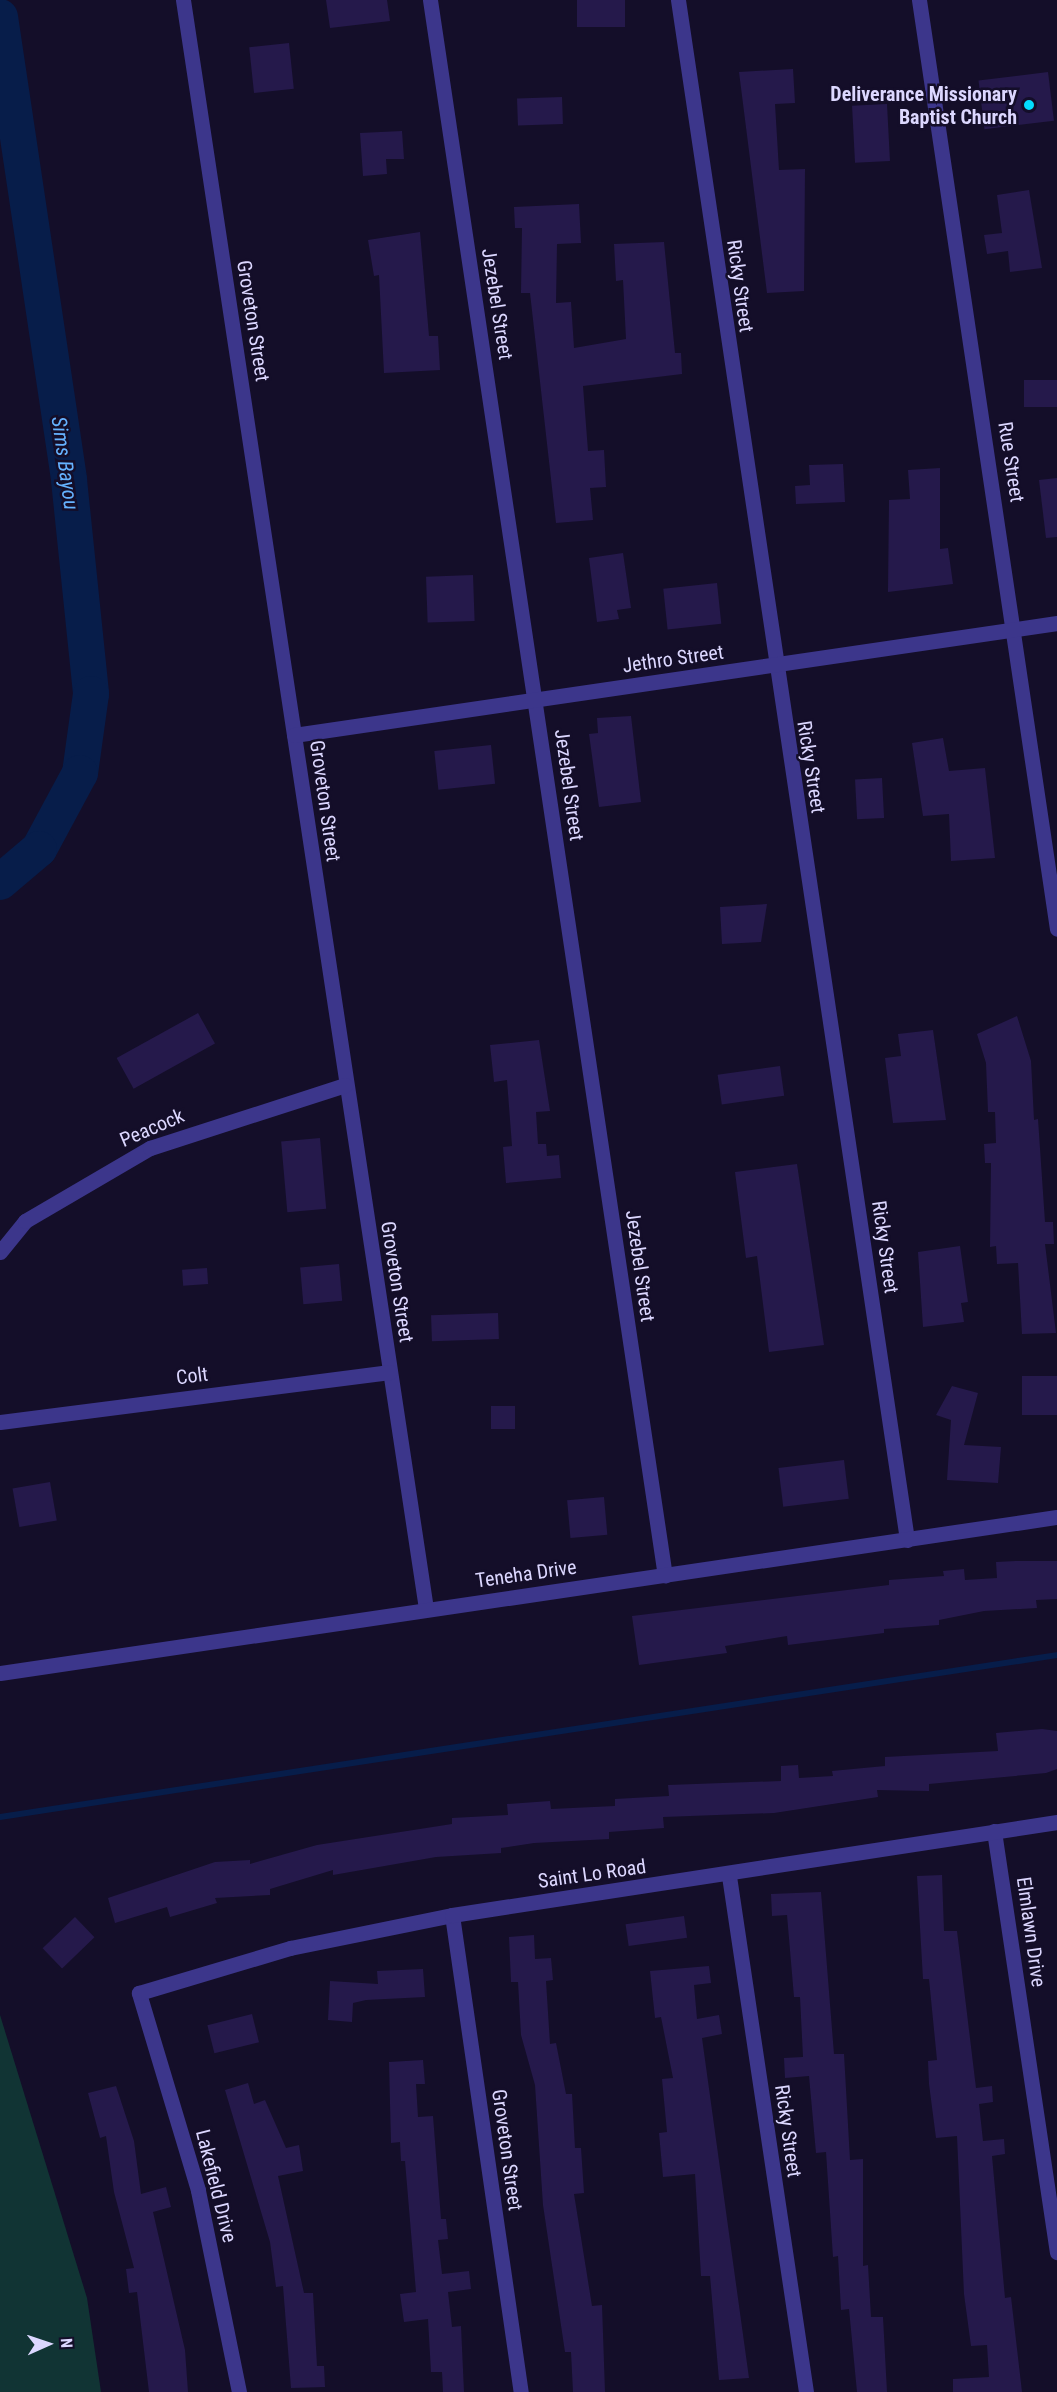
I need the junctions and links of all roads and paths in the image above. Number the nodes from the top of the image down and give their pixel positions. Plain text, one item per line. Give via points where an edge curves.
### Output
1 (183, 0) edge
2 (430, 0) edge
3 (678, 0) edge
4 (919, 0) edge
5 (1057, 623) edge
6 (1009, 631) junction
7 (774, 667) junction
8 (535, 699) junction
9 (294, 735) junction
10 (1057, 929) edge
11 (345, 1085) junction
12 (0, 1252) edge
13 (390, 1372) junction
14 (0, 1422) edge
15 (1057, 1517) edge
16 (907, 1540) junction
17 (665, 1576) junction
18 (426, 1609) junction
19 (0, 1673) edge
20 (1057, 1822) edge
21 (994, 1831) junction
22 (729, 1876) junction
23 (452, 1915) junction
24 (139, 1993) joint
25 (1057, 2252) edge
26 (239, 2392) edge
27 (521, 2392) edge
28 (806, 2392) edge

1 - 9 street, Groveton Street
2 - 8 street, Jezebel Street
3 - 7 street, Ricky Street
4 - 6 street, Rue Street via 1009,591
5 - 6 street, Jethro Street
6 - 7 street, Jethro Street
6 - 10 street, Rue Street
7 - 8 street, Jethro Street
7 - 16 street, Ricky Street
8 - 9 street, Jethro Street
8 - 17 street, Jezebel Street
9 - 11 street, Groveton Street
11 - 12 street, Peacock via 150,1148 25,1221
11 - 13 street, Groveton Street
13 - 14 street, Colt
13 - 18 street, Groveton Street
15 - 16 street, Teneha Drive
16 - 17 street, Teneha Drive
17 - 18 street, Teneha Drive
18 - 19 street, Teneha Drive
20 - 21 street, Saint Lo Road
21 - 22 street, Saint Lo Road
21 - 25 street, Elmlawn Drive
22 - 23 street, Saint Lo Road
22 - 28 street, Ricky Street
23 - 24 street, Saint Lo Road via 290,1948
23 - 27 street, Groveton Street
24 - 26 street, Lakefield Drive via 198,2190

